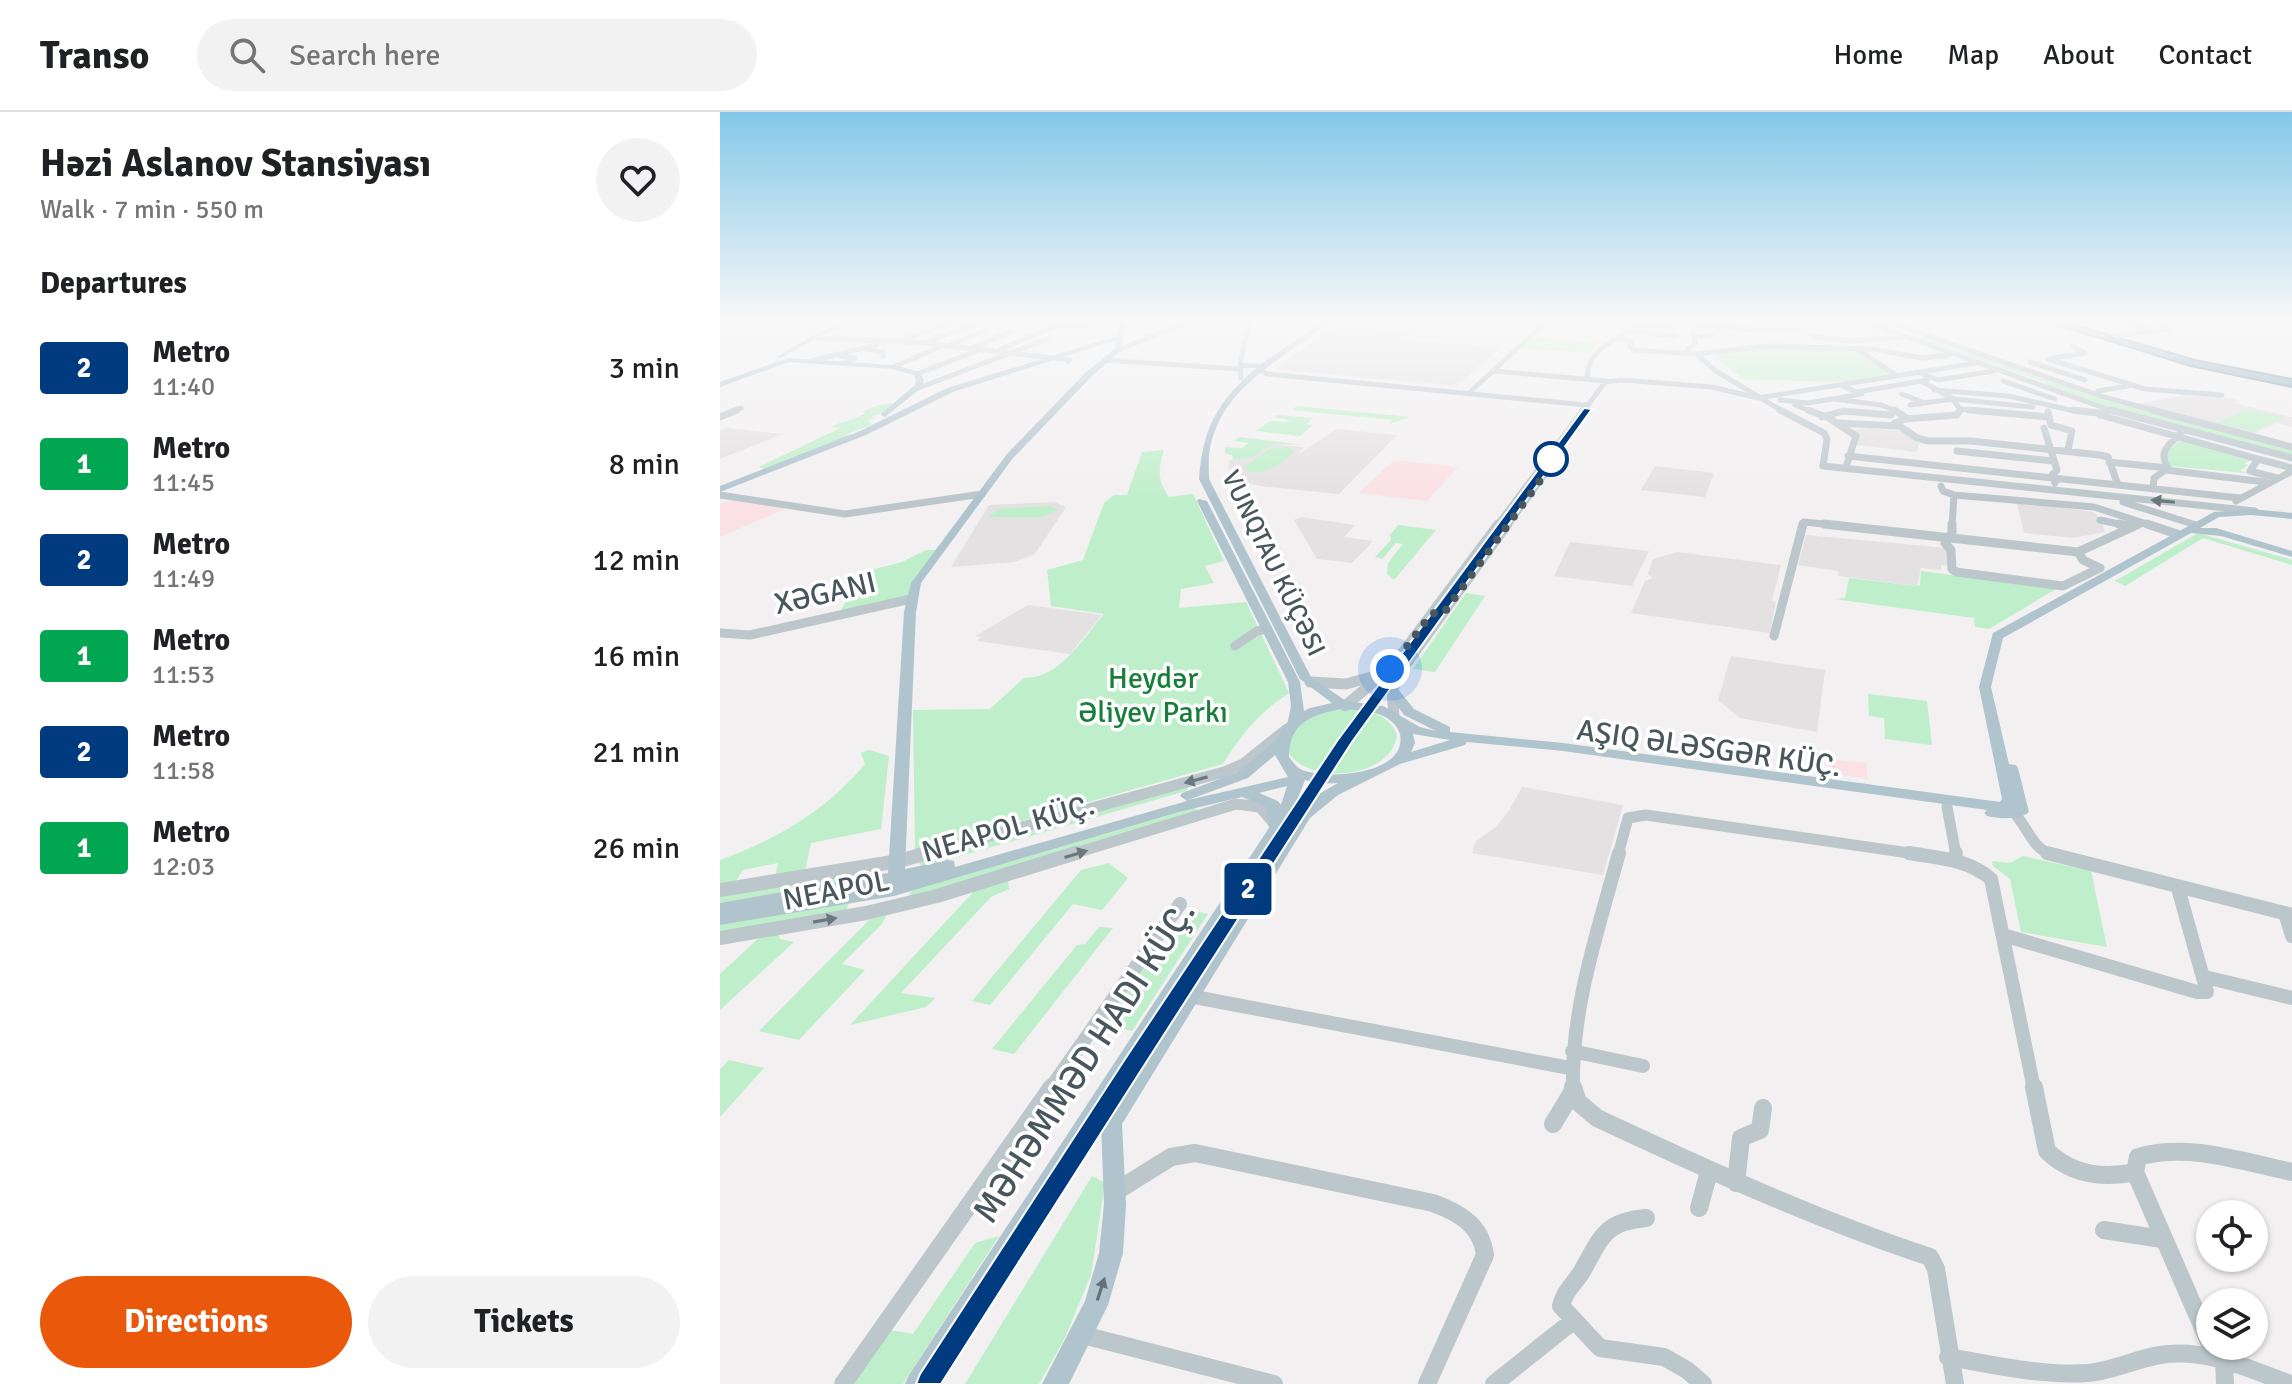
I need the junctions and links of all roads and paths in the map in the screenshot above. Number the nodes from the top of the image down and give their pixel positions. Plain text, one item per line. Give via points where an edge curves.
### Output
1 (920, 380) edge
2 (939, 380) edge
3 (979, 380) edge
4 (1085, 380) edge
5 (1237, 380) edge
6 (1238, 380) edge
7 (1331, 380) edge
8 (1483, 380) edge
9 (1601, 380) edge
10 (1731, 380) edge
11 (1865, 380) edge
12 (1926, 380) edge
13 (2003, 380) edge
14 (2024, 380) edge
15 (2055, 380) edge
16 (2082, 380) edge
17 (2120, 380) edge
18 (1607, 381) junction
19 (1921, 381) junction
20 (2007, 382) junction
21 (2062, 383) junction
22 (2161, 384) dead end
23 (1839, 385) junction
24 (2134, 385) junction
25 (2142, 389) junction
26 (913, 390) junction
27 (1934, 390) junction
28 (1857, 392) junction
29 (2094, 392) junction
30 (1469, 393) junction
31 (1890, 394) dead end
32 (1902, 394) dead end
33 (2222, 395) dead end
34 (2009, 396) junction
35 (1834, 399) junction
36 (1953, 399) junction
37 (2077, 399) junction
38 (1762, 400) junction
39 (1784, 400) junction
40 (2059, 401) junction
41 (1924, 403) junction
42 (1586, 405) junction
43 (1880, 405) junction
44 (1910, 405) dead end
45 (721, 406) edge
46 (1860, 407) dead end
47 (893, 408) junction
48 (1960, 409) junction
49 (1931, 410) dead end
50 (2049, 410) junction
51 (903, 411) junction
52 (2116, 412) junction
53 (1891, 415) dead end
54 (2100, 415) junction
55 (720, 417) edge
56 (1822, 417) junction
57 (1905, 419) junction
58 (1836, 423) junction
59 (1897, 426) junction
60 (874, 427) junction
61 (2044, 428) dead end
62 (2188, 431) junction
63 (2178, 437) junction
64 (1956, 447) junction
65 (2292, 447) edge
66 (2049, 448) junction
67 (2068, 450) junction
68 (1917, 453) dead end
69 (1848, 456) junction
70 (2292, 458) edge
71 (2258, 459) junction
72 (2053, 461) junction
73 (2109, 462) junction
74 (1916, 464) junction
75 (1957, 466) junction
76 (1847, 468) junction
77 (2167, 469) junction
78 (2292, 469) edge
79 (2115, 475) junction
80 (1958, 479) junction
81 (2054, 479) junction
82 (2273, 481) junction
83 (2118, 485) junction
84 (1941, 486) dead end
85 (2154, 486) junction
86 (720, 489) edge
87 (2057, 490) junction
88 (982, 494) junction
89 (2249, 494) junction
90 (720, 495) edge
91 (1954, 495) junction
92 (2240, 498) junction
93 (2133, 501) junction
94 (2221, 511) junction
95 (2292, 516) edge
96 (2100, 520) dead end
97 (2142, 523) junction
98 (2196, 525) junction
99 (2132, 528) junction
100 (2224, 533) junction
101 (2177, 534) junction
102 (1949, 538) junction
103 (2078, 552) junction
104 (2292, 554) edge
105 (2099, 576) junction
106 (911, 599) junction
107 (1267, 629) junction
108 (720, 633) edge
109 (1774, 636) dead end
110 (1235, 646) dead end
111 (1393, 679) junction
112 (1303, 681) junction
113 (1345, 706) junction
114 (1396, 718) junction
115 (1291, 725) junction
116 (1469, 736) junction
117 (1279, 744) junction
118 (1396, 761) junction
119 (1298, 776) junction
120 (1361, 778) junction
121 (1240, 798) junction
122 (1946, 804) junction
123 (2009, 809) junction
124 (1276, 828) junction
125 (1955, 860) junction
126 (895, 884) junction
127 (2178, 888) junction
128 (720, 890) edge
129 (1180, 904) dead end
130 (720, 909) edge
131 (2288, 914) edge
132 (720, 919) edge
133 (2003, 935) junction
134 (2292, 936) edge
135 (720, 938) edge
136 (2205, 977) junction
137 (1189, 996) junction
138 (2292, 998) edge
139 (1571, 1060) junction
140 (1643, 1066) dead end
141 (1573, 1091) junction
142 (1763, 1108) dead end
143 (1100, 1120) junction
144 (1553, 1124) dead end
145 (1709, 1172) junction
146 (2135, 1172) junction
147 (2292, 1172) edge
148 (1736, 1183) junction
149 (1115, 1192) junction
150 (1699, 1208) dead end
151 (1646, 1218) dead end
152 (2104, 1230) dead end
153 (2162, 1239) junction
154 (2196, 1311) edge
155 (1573, 1321) junction
156 (1083, 1335) junction
157 (2196, 1352) edge
158 (1948, 1357) junction
159 (2218, 1360) edge
160 (2235, 1360) edge
161 (843, 1384) edge
162 (918, 1384) edge
163 (1055, 1384) edge
164 (1274, 1384) edge
165 (1427, 1384) edge
166 (1494, 1384) edge
167 (1703, 1384) edge
168 (1955, 1384) edge
169 (2225, 1384) edge
170 (2290, 1384) edge

1 - 26 main road
2 - 26 street
3 - 51 main road
4 - 88 main road via 1010,456
5 - 107 main road, VUNQTAU KÜÇƏSI via 1211,412 1197,445 1195,480
6 - 112 main road, VUNQTAU KÜÇƏSI via 1205,444 1204,479
7 - 30 street
8 - 30 street
9 - 18 street
10 - 38 street
11 - 23 street
12 - 19 street
13 - 20 street
14 - 37 street
15 - 21 street
16 - 21 street
17 - 24 street
18 - 38 street via 1712,387
18 - 42 street
19 - 27 street
19 - 28 street
20 - 34 street
20 - 40 street
21 - 29 street
22 - 24 street
23 - 28 street
23 - 38 street
24 - 25 street
24 - 29 street
25 - 29 street via 2115,395
25 - 33 street
26 - 47 main road
27 - 34 street
27 - 36 street
28 - 35 street via 1862,394
29 - 65 street
30 - 42 street
31 - 43 street via 1879,396
32 - 41 street
34 - 50 street
35 - 39 street
35 - 43 street
36 - 41 street
36 - 48 street
36 - 50 street
37 - 40 street
37 - 52 street
38 - 39 street
38 - 76 street via 1824,433 1823,466
39 - 56 street
40 - 50 street
41 - 44 street
41 - 49 street
42 - 111 street
43 - 46 street
43 - 57 street via 1903,413
45 - 55 street via 741,408
47 - 51 main road
47 - 60 main road
48 - 50 street
48 - 57 street via 1957,415
50 - 54 street
50 - 67 street via 2051,425 2072,431
51 - 60 main road
52 - 54 street
52 - 62 street
53 - 56 street via 1843,409
54 - 63 street
56 - 58 street
57 - 59 street via 1896,421
58 - 59 street
58 - 69 street via 1856,436
59 - 64 street via 1921,439
60 - 86 main road
61 - 66 street
62 - 63 street
62 - 70 street
63 - 71 street
63 - 77 street via 2163,451
64 - 66 street via 1971,441
64 - 72 street
64 - 75 street
66 - 67 street
66 - 72 street
67 - 73 street via 2104,455
68 - 74 street
69 - 74 street
69 - 76 street
71 - 78 street
71 - 82 street via 2250,471
72 - 81 street
73 - 77 street
73 - 79 street
74 - 75 street
75 - 80 street
75 - 81 street via 2037,472
76 - 80 street
77 - 82 street
77 - 85 street via 2154,478
78 - 82 street
79 - 83 street
79 - 85 street
80 - 87 street
81 - 83 street
81 - 87 street
82 - 89 street
83 - 85 street
84 - 91 street
85 - 89 street
85 - 92 street
87 - 93 street
88 - 90 street via 845,514
88 - 106 main road via 920,577
89 - 92 street
91 - 97 street via 2094,507
91 - 102 street
92 - 94 street
94 -> 93 street
93 - 98 street
94 - 95 main road
94 - 98 main road
96 - 99 street
97 - 99 street
97 - 101 street
98 - 100 main road
98 - 101 main road
99 - 103 street
100 - 104 main road
100 - 105 main road via 2189,532
101 - 105 main road
102 - 103 street
102 - 105 street via 1945,543 1952,569 1959,573 2063,586
102 - 109 street via 1802,522
103 - 105 street via 2100,567
105 - 123 main road via 2000,637 1988,691 2022,811
106 - 108 street, XƏGANI via 750,635
106 - 126 main road
107 - 110 street
107 - 112 main road, VUNQTAU KÜÇƏSI
111 - 112 street via 1324,685
111 - 113 street via 1377,683
111 - 114 street
111 - 116 main road via 1409,712
112 - 113 main road
112 - 115 main road
113 - 114 main road via 1367,707
113 - 115 main road via 1318,711
114 - 116 main road via 1424,733
114 - 118 main road via 1405,728 1407,744
115 - 117 main road
115 -> 126 street via 1243,764 1224,772
116 - 122 main road
117 - 119 main road via 1281,757
117 - 126 main road, NEAPOL KÜÇ. via 1243,775 1216,787
118 - 120 main road
118 - 122 main road via 1470,742
119 - 120 main road
119 - 121 main road, NEAPOL KÜÇ.
119 - 124 main road, MƏHƏMMƏD HADI KÜÇ.
120 - 137 main road, MƏHƏMMƏD HADI KÜÇ. via 1324,797 1304,815
121 - 124 main road via 1266,798 1273,804
126 -> 121 main road, NEAPOL KÜÇ.
122 - 123 main road
122 - 125 street
123 - 127 street via 2041,851
124 - 143 main road, MƏHƏMMƏD HADI KÜÇ.
125 - 133 street via 1991,879
125 - 139 street via 1633,815 1626,821 1593,949
126 - 128 street, NEAPOL
126 - 130 main road, NEAPOL KÜÇ.
126 - 132 main road, NEAPOL KÜÇ.
135 -> 126 street, NEAPOL
127 - 131 street
127 - 136 street
129 - 161 street
131 - 134 street
133 - 136 street via 2197,992 2207,992
133 - 146 street via 2047,1151 2072,1170 2101,1176
136 - 138 street
137 - 139 street
137 - 143 main road, MƏHƏMMƏD HADI KÜÇ.
139 - 140 street
139 - 141 street
141 - 144 street
141 - 145 street via 1597,1118
142 - 148 street via 1761,1132 1739,1143
143 - 149 main road
143 - 162 main road, MƏHƏMMƏD HADI KÜÇ.
145 - 148 street
145 - 150 street
146 - 147 street via 2138,1157 2148,1152 2222,1158
146 - 153 street
148 - 158 street via 1930,1257
156 -> 149 main road via 1111,1254
149 - 165 street via 1171,1157 1195,1153 1455,1211 1477,1228 1485,1255
151 - 155 street via 1627,1218 1598,1238 1561,1300
152 - 153 street
153 - 154 street
155 - 166 street
155 - 167 street via 1600,1348 1664,1357
156 - 163 main road
156 - 164 street
157 - 158 street via 2158,1355 2087,1373
158 - 168 street
159 - 169 street
160 - 170 street

